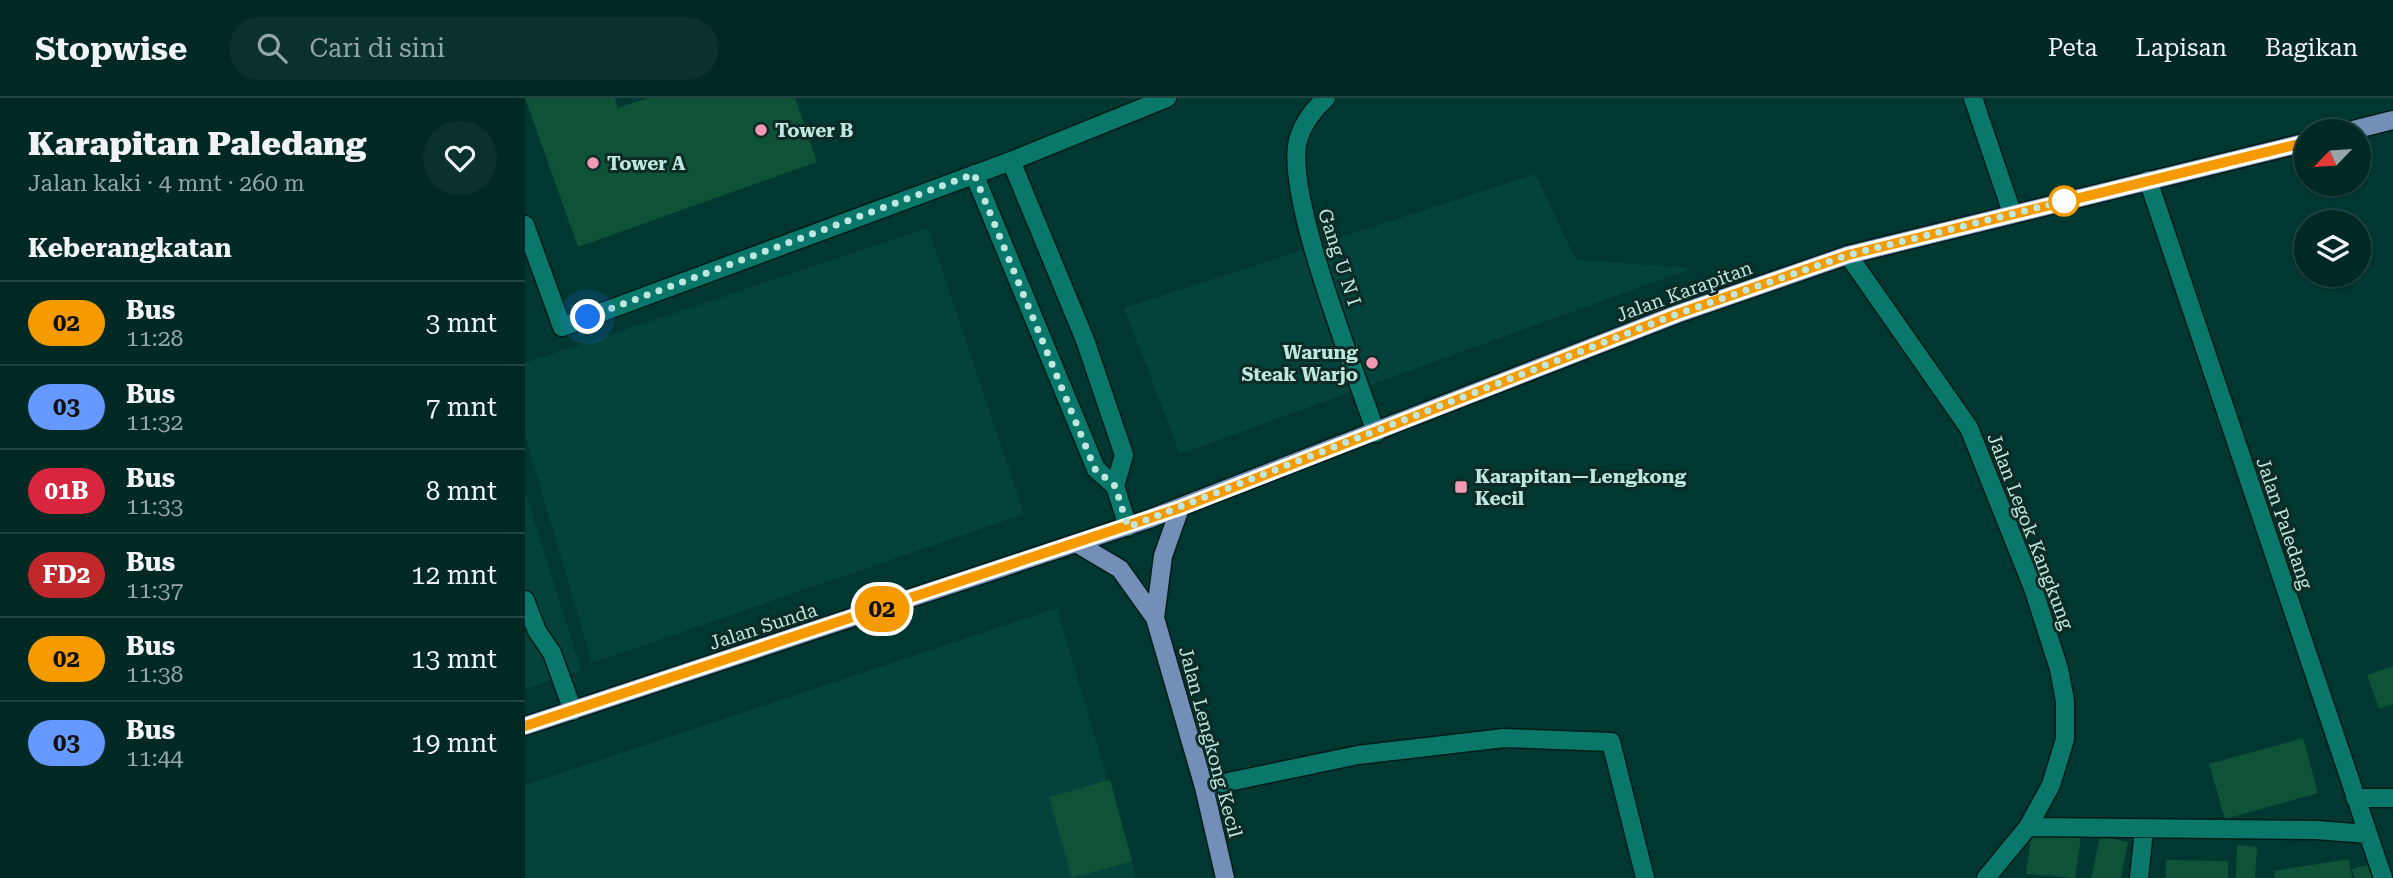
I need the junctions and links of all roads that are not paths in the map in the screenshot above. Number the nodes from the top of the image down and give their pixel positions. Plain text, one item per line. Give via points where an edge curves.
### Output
1 (1167, 98) edge
2 (1327, 98) edge
3 (1973, 98) edge
4 (2393, 120) edge
5 (2371, 126) edge
6 (2294, 145) edge
7 (1011, 160) junction
8 (974, 174) junction
9 (2148, 180) junction
10 (2013, 213) junction
11 (525, 225) edge
12 (1848, 255) junction
13 (1376, 433) junction
14 (1115, 486) junction
15 (1180, 508) junction
16 (1128, 527) junction
17 (1086, 541) junction
18 (525, 600) edge
19 (1155, 618) junction
20 (531, 633) edge
21 (573, 711) junction
22 (525, 726) edge
23 (1204, 788) junction
24 (2393, 798) edge
25 (2357, 803) junction
26 (2028, 827) junction
27 (2144, 830) junction
28 (2367, 831) junction
29 (1225, 878) edge
30 (1645, 878) edge
31 (1986, 878) edge
32 (2139, 878) edge
33 (2383, 878) edge

1 - 7 street
2 - 13 street, Gang U N I via 1315,108 1298,139 1298,188 1306,227
3 - 10 street
4 - 5 main road
6 - 9 main road, Jalan Karapitan
7 - 8 street
7 - 14 street via 1085,340 1124,455
8 - 11 street via 562,327
8 - 14 street via 1095,469
9 - 10 main road, Jalan Karapitan
9 - 25 street, Jalan Paledang
10 - 12 main road, Jalan Karapitan
12 - 13 main road, Jalan Karapitan via 1677,314
12 - 26 street, Jalan Legok Kangkung via 1969,428 2046,628 2065,701 2065,738 2052,785
13 - 15 main road, Jalan Karapitan
14 - 16 street
15 - 16 main road, Jalan Karapitan
15 - 19 main road, Jalan Lengkong Kecil via 1163,555
16 - 17 main road, Jalan Karapitan
17 - 19 main road, Jalan Lengkong Kecil via 1120,569
17 - 21 main road, Jalan Sunda
18 - 20 street
19 - 23 main road, Jalan Lengkong Kecil
20 - 21 street via 552,653
21 - 22 main road, Jalan Sunda
23 - 29 main road, Jalan Lengkong Kecil
23 - 30 street via 1359,755 1504,738 1611,742
24 - 25 street
25 - 28 street, Jalan Paledang
26 - 27 street
26 - 31 street, Jalan Legok Kangkung
27 - 28 street
27 - 32 street
28 - 33 street, Jalan Paledang

